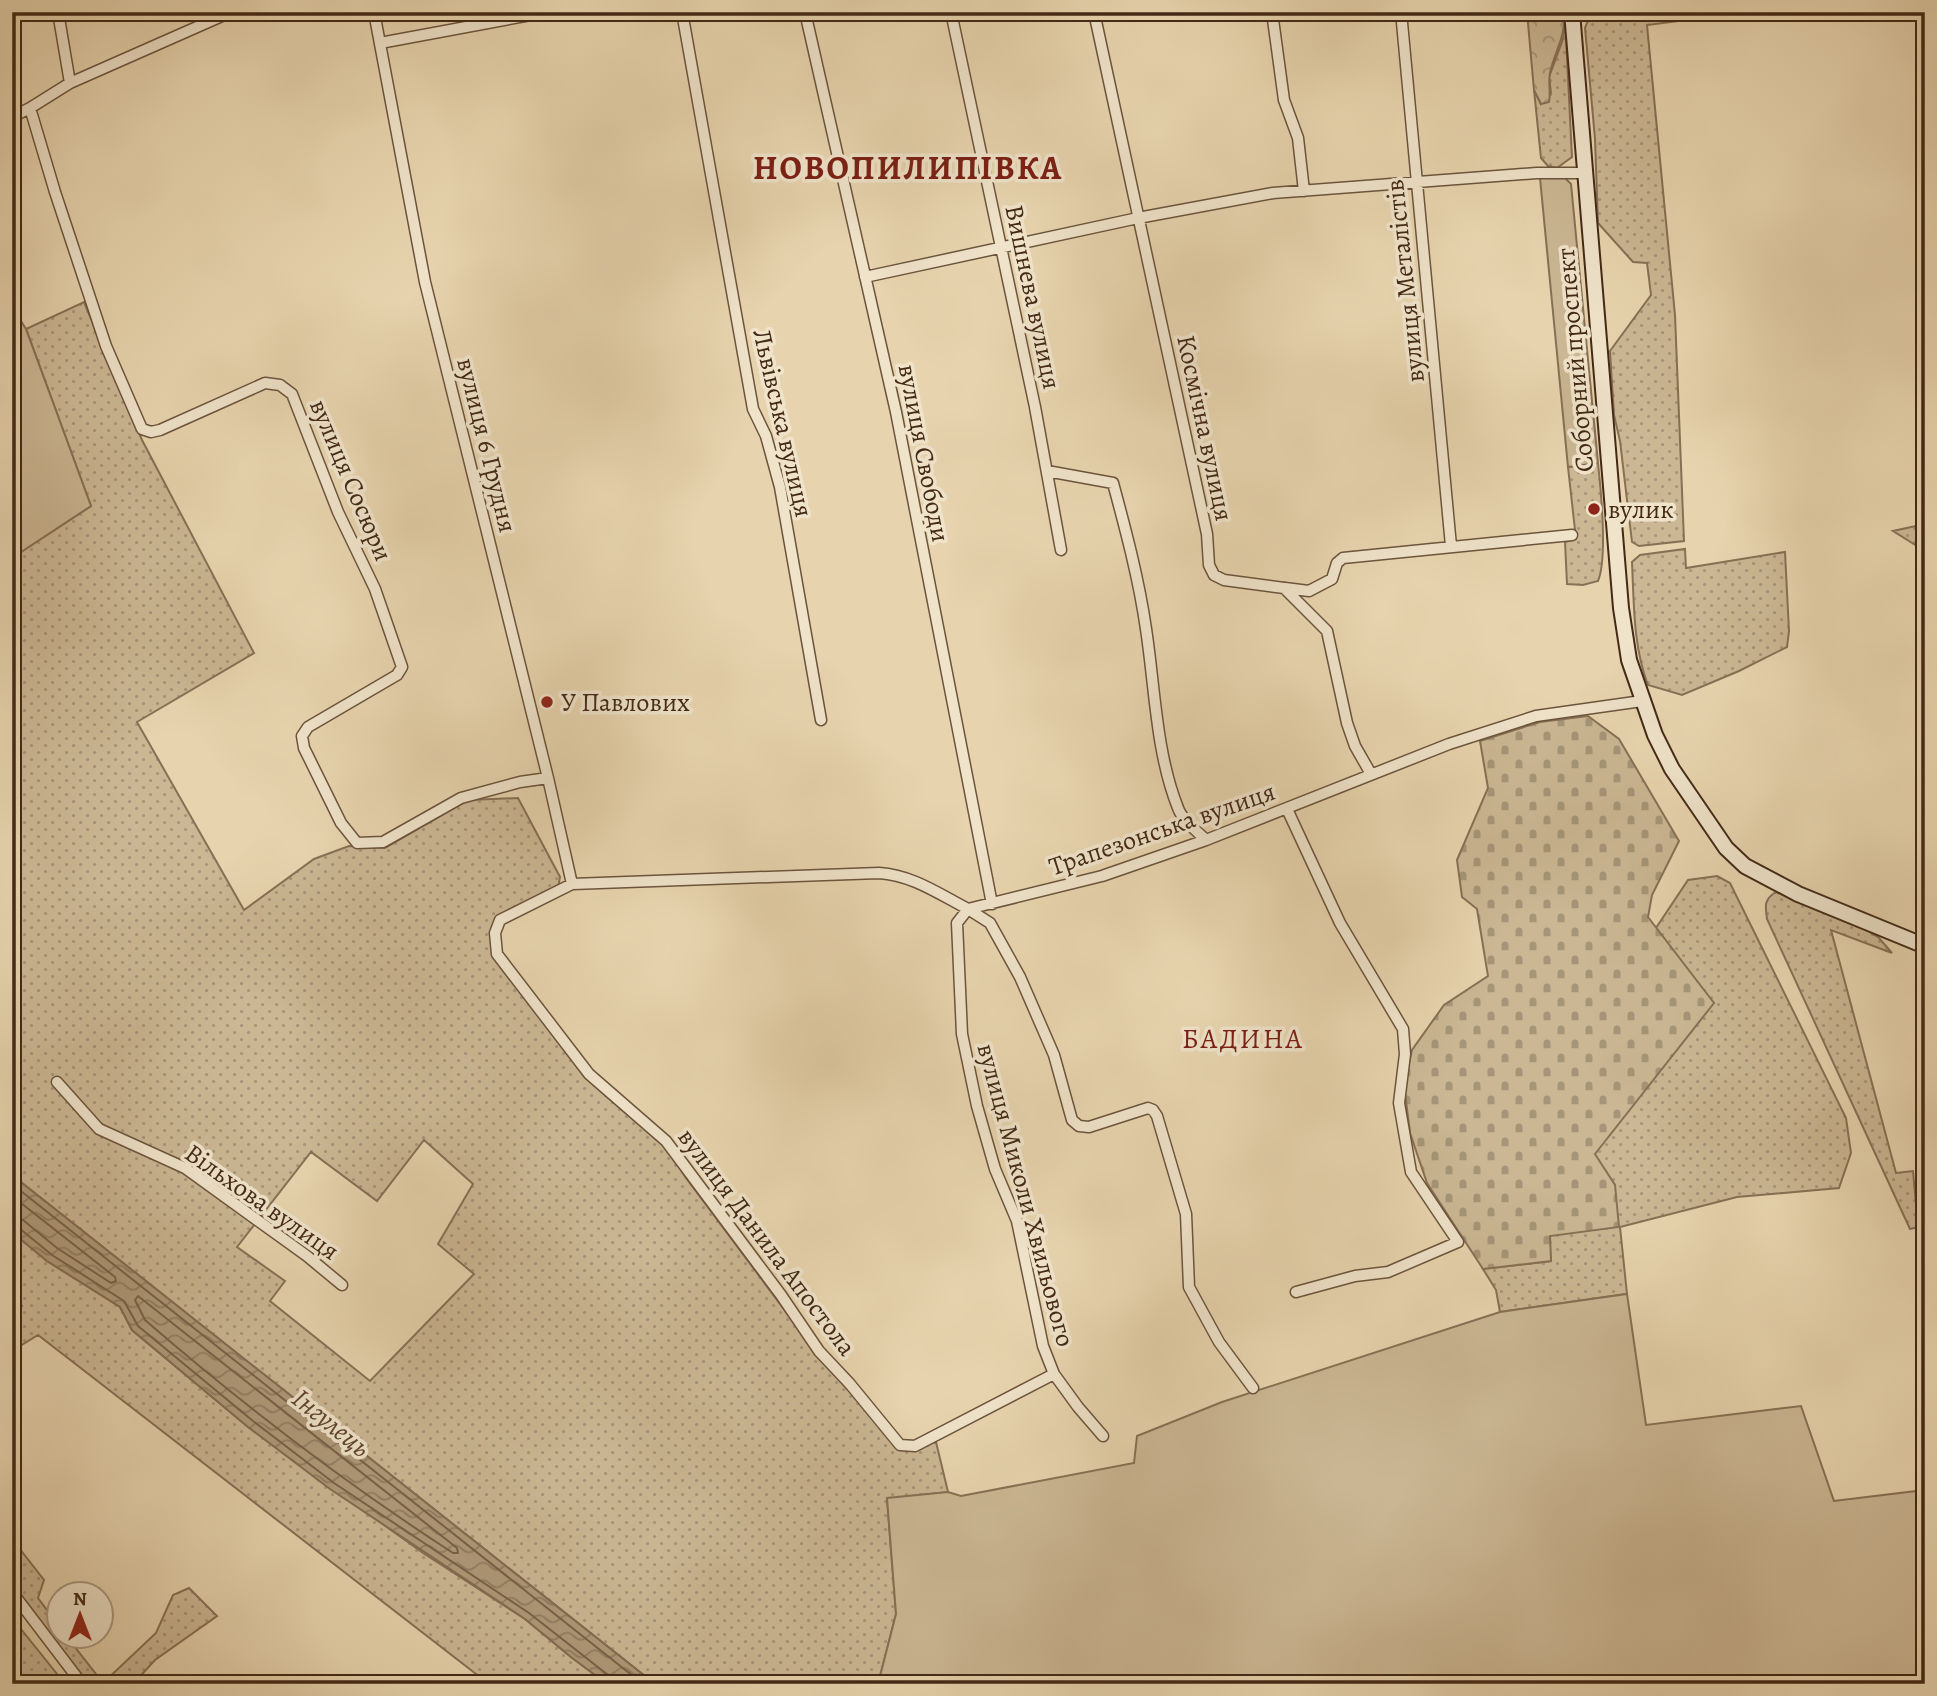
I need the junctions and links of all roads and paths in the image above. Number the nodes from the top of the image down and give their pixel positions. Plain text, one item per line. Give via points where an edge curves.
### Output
1 (58, 12) edge
2 (231, 12) edge
3 (374, 12) edge
4 (547, 12) edge
5 (682, 12) edge
6 (805, 12) edge
7 (951, 12) edge
8 (1094, 12) edge
9 (1272, 12) edge
10 (1401, 12) edge
11 (1572, 12) edge
12 (380, 44) junction
13 (70, 83) junction
14 (30, 108) junction
15 (12, 117) edge
16 (1584, 173) junction
17 (1416, 184) junction
18 (1304, 191) junction
19 (1138, 218) junction
20 (999, 248) junction
21 (865, 277) junction
22 (1047, 471) junction
23 (1572, 535) dead end
24 (1451, 546) junction
25 (1061, 550) dead end
26 (1284, 587) junction
27 (1642, 701) junction
28 (821, 720) dead end
29 (1371, 774) junction
30 (548, 778) junction
31 (1287, 808) junction
32 (1206, 840) junction
33 (572, 884) junction
34 (992, 904) junction
35 (968, 909) junction
36 (1925, 946) edge
37 (57, 1082) dead end
38 (342, 1285) dead end
39 (1296, 1292) dead end
40 (1054, 1374) junction
41 (1253, 1388) dead end
42 (1103, 1436) dead end
43 (12, 1592) edge
44 (82, 1684) edge

1 - 13 street
2 - 13 street
3 - 12 street, вулиця 6 Грудня
4 - 12 street
5 - 28 street, Львівська вулиця via 753,409 780,487
6 - 21 street, вулиця Свободи
7 - 20 street, Вишнева вулиця
8 - 19 street, Космічна вулиця
9 - 18 street via 1284,100 1298,138
10 - 17 street, вулиця Металістів
11 - 16 main road, Соборний проспект
12 - 30 street, вулиця 6 Грудня via 425,282
13 - 14 street
14 - 15 street
14 - 30 street, вулиця Сосюри via 106,345 142,429 160,430 265,383 280,385 292,394 338,512 375,589 402,667 397,675 308,727 302,736 341,823 357,843 383,842 461,798
16 - 17 street
16 - 27 main road, Соборний проспект via 1621,608 1629,660
17 - 18 street
17 - 24 street, вулиця Металістів
18 - 19 street
19 - 20 street
19 - 26 street, Космічна вулиця via 1207,534 1209,565 1214,575 1224,580
20 - 21 street
20 - 22 street, Вишнева вулиця
21 - 34 street, вулиця Свободи
22 - 25 street, Вишнева вулиця
22 - 32 street via 1113,483 1146,625 1166,767 1179,811
23 - 24 street
24 - 26 street, Космічна вулиця via 1343,558 1332,579 1309,591
26 - 29 street via 1327,631 1346,723
27 - 29 street, Трапезонська вулиця via 1536,716
27 - 36 main road, Соборний проспект via 1672,769 1726,848 1745,866 1798,894
29 - 31 street, Трапезонська вулиця
30 - 33 street, вулиця 6 Грудня
31 - 32 street, Трапезонська вулиця
31 - 39 street via 1340,923 1403,1030 1399,1103 1411,1172 1458,1242 1388,1272
32 - 34 street, Трапезонська вулиця via 1102,876
33 - 35 street via 897,874
33 - 40 street, вулиця Данила Апостола via 500,920 495,933 497,954 589,1074 666,1141 820,1351 900,1446 915,1446
34 - 35 street, Трапезонська вулиця
35 - 40 street, вулиця Миколи Хвильового via 957,923 962,1034 977,1106 995,1169 1017,1222 1043,1346
35 - 41 street via 990,923 1020,977 1054,1055 1072,1121 1089,1127 1153,1110 1186,1214 1189,1287 1219,1342
37 - 38 street, Вільхова вулиця via 99,1129 185,1168
40 - 42 street, вулиця Миколи Хвильового
43 - 44 street

